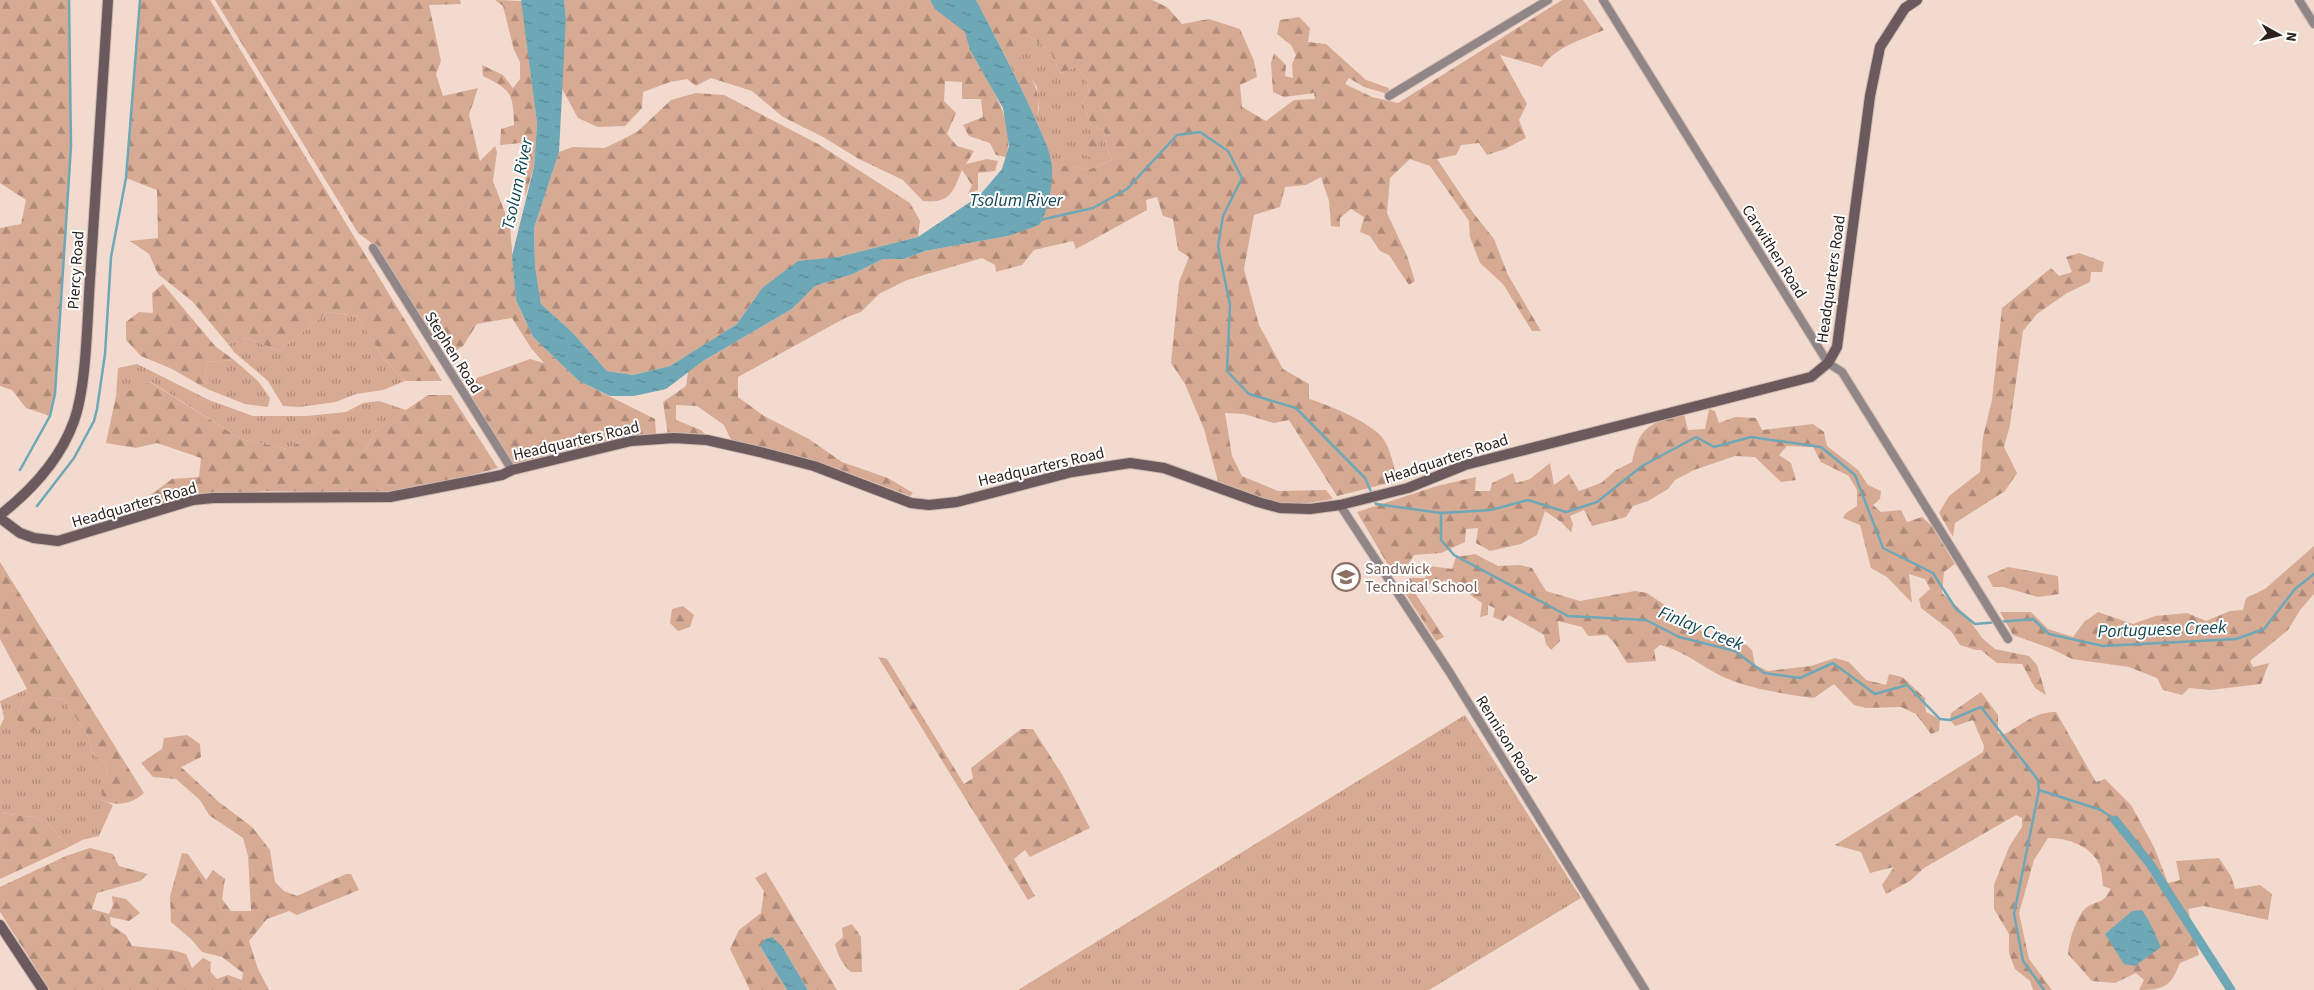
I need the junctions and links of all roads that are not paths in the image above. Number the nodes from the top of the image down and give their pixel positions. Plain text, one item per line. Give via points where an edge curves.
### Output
1 (108, 0) edge
2 (1548, 0) edge
3 (1603, 0) edge
4 (1916, 0) edge
5 (2299, 0) edge
6 (2314, 24) edge
7 (1389, 96) dead end
8 (373, 248) dead end
9 (1828, 362) junction
10 (512, 470) junction
11 (1340, 505) junction
12 (0, 517) edge
13 (2008, 639) dead end
14 (0, 925) edge
15 (43, 990) edge
16 (1645, 990) edge

1 - 12 street, Piercy Road via 85,353 74,420 62,449 46,470
2 - 7 street
3 - 9 street, Carwithen Road
4 - 9 street, Headquarters Road via 1905,8 1880,47 1870,96 1837,347
5 - 6 street
8 - 10 street, Stephen Road
9 - 11 street, Headquarters Road via 1811,377 1464,465 1408,488
9 - 13 street, Carwithen Road via 1842,372
10 - 11 street, Headquarters Road via 631,441 674,438 706,440 814,466 904,501 929,505 957,502 1079,471 1130,463 1164,468 1280,508 1310,510
10 - 12 street, Headquarters Road via 502,475 390,496 193,500 58,541 20,533
11 - 16 street, Rennison Road via 1450,673
14 - 15 street

